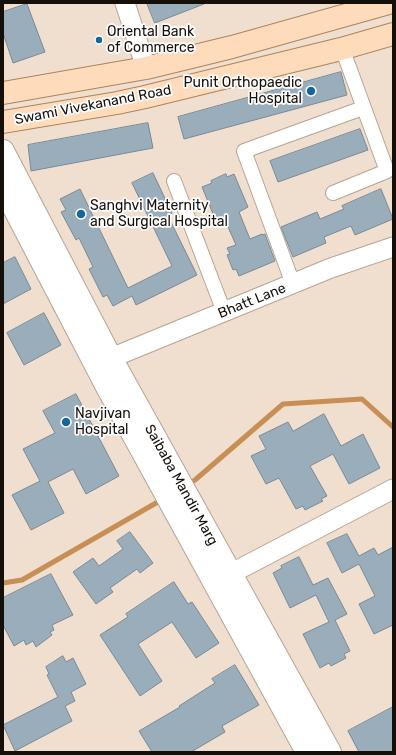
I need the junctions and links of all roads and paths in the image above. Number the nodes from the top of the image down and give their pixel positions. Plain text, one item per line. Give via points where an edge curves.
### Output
1 (125, 3) edge
2 (389, 3) edge
3 (393, 34) edge
4 (341, 49) junction
5 (146, 68) junction
6 (3, 93) edge
7 (363, 108) junction
8 (3, 122) edge
9 (3, 151) edge
10 (174, 181) dead end
11 (3, 187) edge
12 (333, 193) dead end
13 (393, 247) edge
14 (293, 284) junction
15 (224, 312) junction
16 (111, 358) junction
17 (393, 490) edge
18 (175, 492) junction
19 (224, 580) junction
20 (308, 752) edge
21 (330, 752) edge

1 - 5 street
2 - 5 main road, Swami Vivekanand Road
3 - 4 main road, Swami Vivekanand Road
4 - 7 street
4 - 8 main road, Swami Vivekanand Road via 117,103
5 - 6 main road, Swami Vivekanand Road
7 - 12 street via 387,171
7 - 14 street via 244,151
9 - 16 street, Saibaba Mandir Marg
10 - 15 street
11 - 18 street, Saibaba Mandir Marg via 107,387
13 - 14 street, Bhatt Lane
14 - 15 street, Bhatt Lane
15 - 16 street, Bhatt Lane
16 - 18 street, Saibaba Mandir Marg
17 - 19 street
18 - 19 street, Saibaba Mandir Marg
19 - 20 street, Saibaba Mandir Marg
19 - 21 street, Saibaba Mandir Marg

